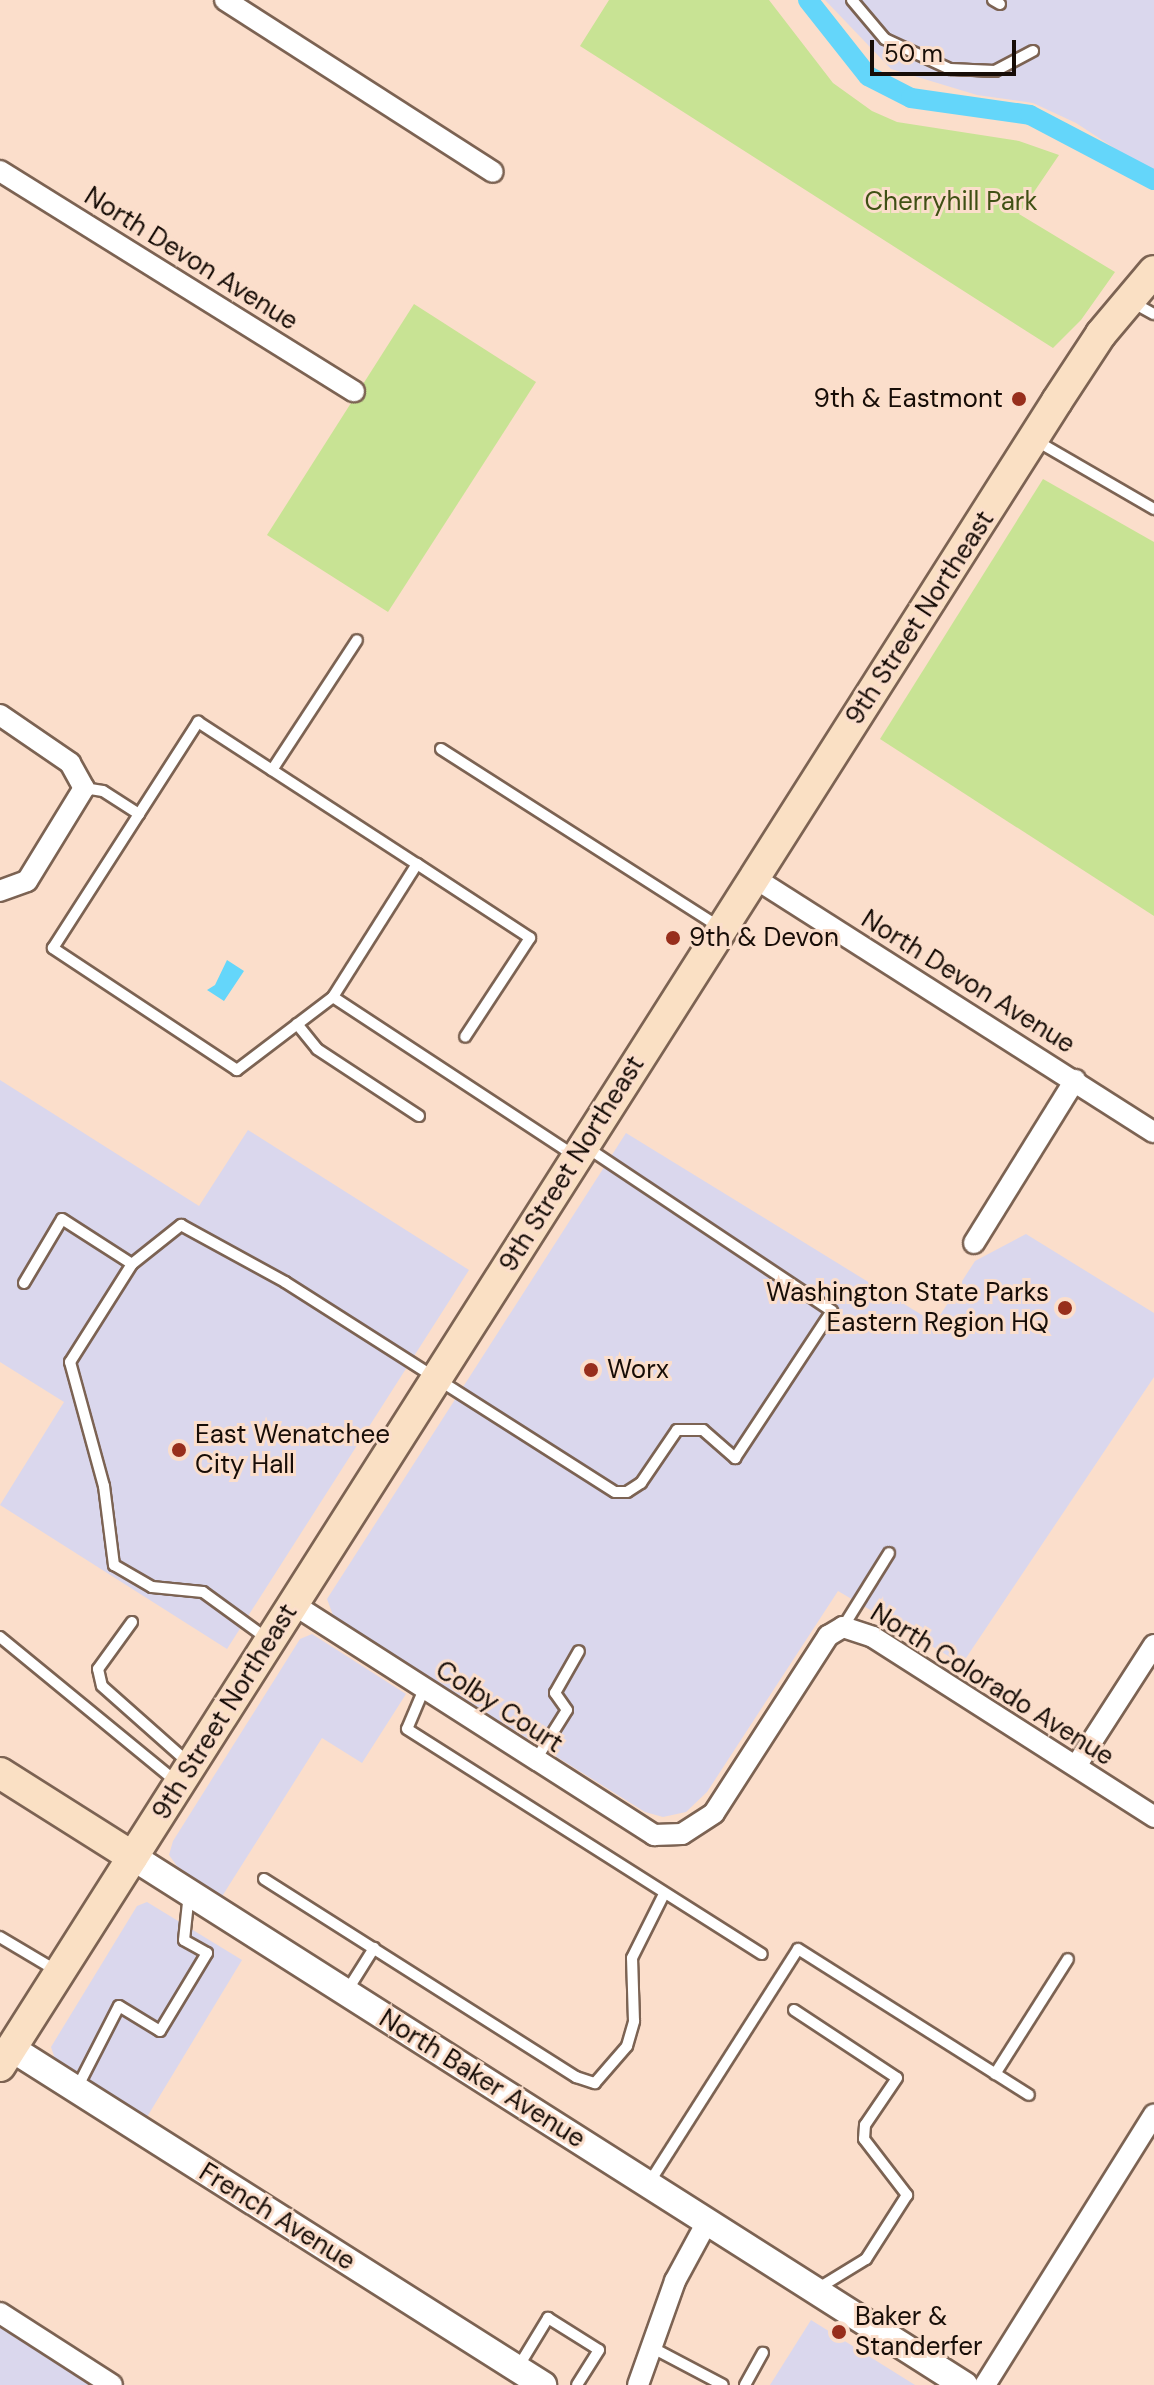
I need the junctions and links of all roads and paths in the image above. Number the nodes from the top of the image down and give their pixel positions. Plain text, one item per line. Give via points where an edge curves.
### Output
1 (225, 0) edge
2 (852, 0) edge
3 (1033, 51) dead end
4 (0, 171) edge
5 (493, 172) dead end
6 (1154, 271) edge
7 (1127, 299) junction
8 (1154, 314) edge
9 (354, 391) dead end
10 (1033, 439) junction
11 (1154, 509) edge
12 (357, 640) dead end
13 (0, 715) edge
14 (441, 749) dead end
15 (272, 770) junction
16 (84, 788) junction
17 (139, 814) junction
18 (417, 864) junction
19 (753, 877) junction
20 (0, 891) edge
21 (721, 928) junction
22 (333, 997) junction
23 (297, 1024) junction
24 (465, 1037) dead end
25 (1075, 1080) junction
26 (419, 1116) dead end
27 (1154, 1132) edge
28 (580, 1151) junction
29 (974, 1243) dead end
30 (132, 1264) junction
31 (24, 1283) dead end
32 (438, 1376) junction
33 (889, 1553) dead end
34 (293, 1604) junction
35 (132, 1622) dead end
36 (843, 1627) junction
37 (0, 1637) edge
38 (270, 1641) junction
39 (1154, 1645) edge
40 (579, 1651) dead end
41 (424, 1689) junction
42 (535, 1761) junction
43 (1076, 1766) junction
44 (0, 1773) edge
45 (185, 1775) junction
46 (1154, 1817) edge
47 (133, 1857) junction
48 (264, 1879) dead end
49 (189, 1893) junction
50 (663, 1896) junction
51 (0, 1937) edge
52 (374, 1948) junction
53 (762, 1954) dead end
54 (1068, 1959) dead end
55 (60, 1973) junction
56 (346, 1993) junction
57 (794, 2010) dead end
58 (6, 2057) edge
59 (995, 2074) junction
60 (76, 2089) junction
61 (1029, 2095) dead end
62 (1154, 2115) edge
63 (648, 2184) junction
64 (707, 2222) junction
65 (815, 2290) junction
66 (0, 2313) edge
67 (651, 2347) junction
68 (763, 2353) dead end
69 (517, 2369) junction
70 (112, 2385) edge
71 (543, 2385) edge
72 (577, 2385) edge
73 (638, 2385) edge
74 (723, 2385) edge
75 (745, 2385) edge
76 (964, 2385) edge
77 (985, 2385) edge

1 - 5 street
2 - 3 lane via 885,39 950,69 995,71
4 - 9 street, North Devon Avenue
6 - 7 main road, 9th Street Northeast
7 - 8 lane
7 - 10 main road, 9th Street Northeast
10 - 11 lane
10 - 19 main road, 9th Street Northeast
12 - 15 lane
13 - 16 street via 70,763
14 - 21 lane
15 - 17 lane via 198,722
15 - 18 lane
16 - 17 lane via 103,791
16 - 20 street via 27,881
17 - 23 lane via 53,948 237,1070
18 - 22 lane
18 - 24 lane via 530,938
19 - 21 main road, 9th Street Northeast
19 - 25 street, North Devon Avenue
21 - 28 main road, 9th Street Northeast
22 - 23 lane
22 - 28 lane
23 - 26 lane via 317,1049
25 - 27 street, North Devon Avenue
25 - 29 street
28 - 32 main road, 9th Street Northeast
28 - 32 lane via 832,1311 735,1458 703,1430 677,1430 641,1483 627,1492 615,1492
30 - 31 lane via 62,1219
30 - 32 lane via 181,1225
30 - 38 lane via 70,1362 104,1486 114,1565 152,1587 203,1592
32 - 34 main road, 9th Street Northeast
33 - 36 lane
34 - 38 main road, 9th Street Northeast
34 - 41 street, Colby Court
35 - 45 lane via 98,1669 102,1686
36 - 42 street, Colby Court via 818,1651 729,1796 700,1826 682,1834 643,1830
36 - 43 street, North Colorado Avenue via 873,1637
37 - 45 lane
38 - 45 main road, 9th Street Northeast
39 - 43 street
40 - 42 lane via 555,1693 567,1710
41 - 42 street, Colby Court
41 - 50 lane via 407,1729
43 - 46 street, North Colorado Avenue
44 - 47 main road, North Baker Avenue
45 - 47 main road, 9th Street Northeast
47 - 49 street, North Baker Avenue
47 - 55 main road, 9th Street Northeast
48 - 52 lane
49 - 56 street, North Baker Avenue
49 - 60 lane via 184,1940 207,1953 160,2031 119,2006
50 - 52 lane via 632,1958 634,2021 627,2046 595,2083 576,2077
50 - 53 lane
51 - 55 lane
52 - 56 lane
54 - 59 lane
55 - 58 main road, 9th Street Northeast
56 - 63 street, North Baker Avenue
57 - 65 lane via 897,2078 865,2125 864,2139 907,2195 866,2259
58 - 60 street, French Avenue
59 - 61 lane
59 - 63 lane via 798,1949
60 - 69 street, French Avenue
62 - 77 street
63 - 64 street, North Baker Avenue
64 - 65 street, North Baker Avenue
64 - 67 street via 675,2281
65 - 76 street, North Baker Avenue
66 - 70 street
67 - 73 street
67 - 74 lane
68 - 75 lane
69 - 71 street, French Avenue
69 - 72 lane via 548,2318 599,2350

